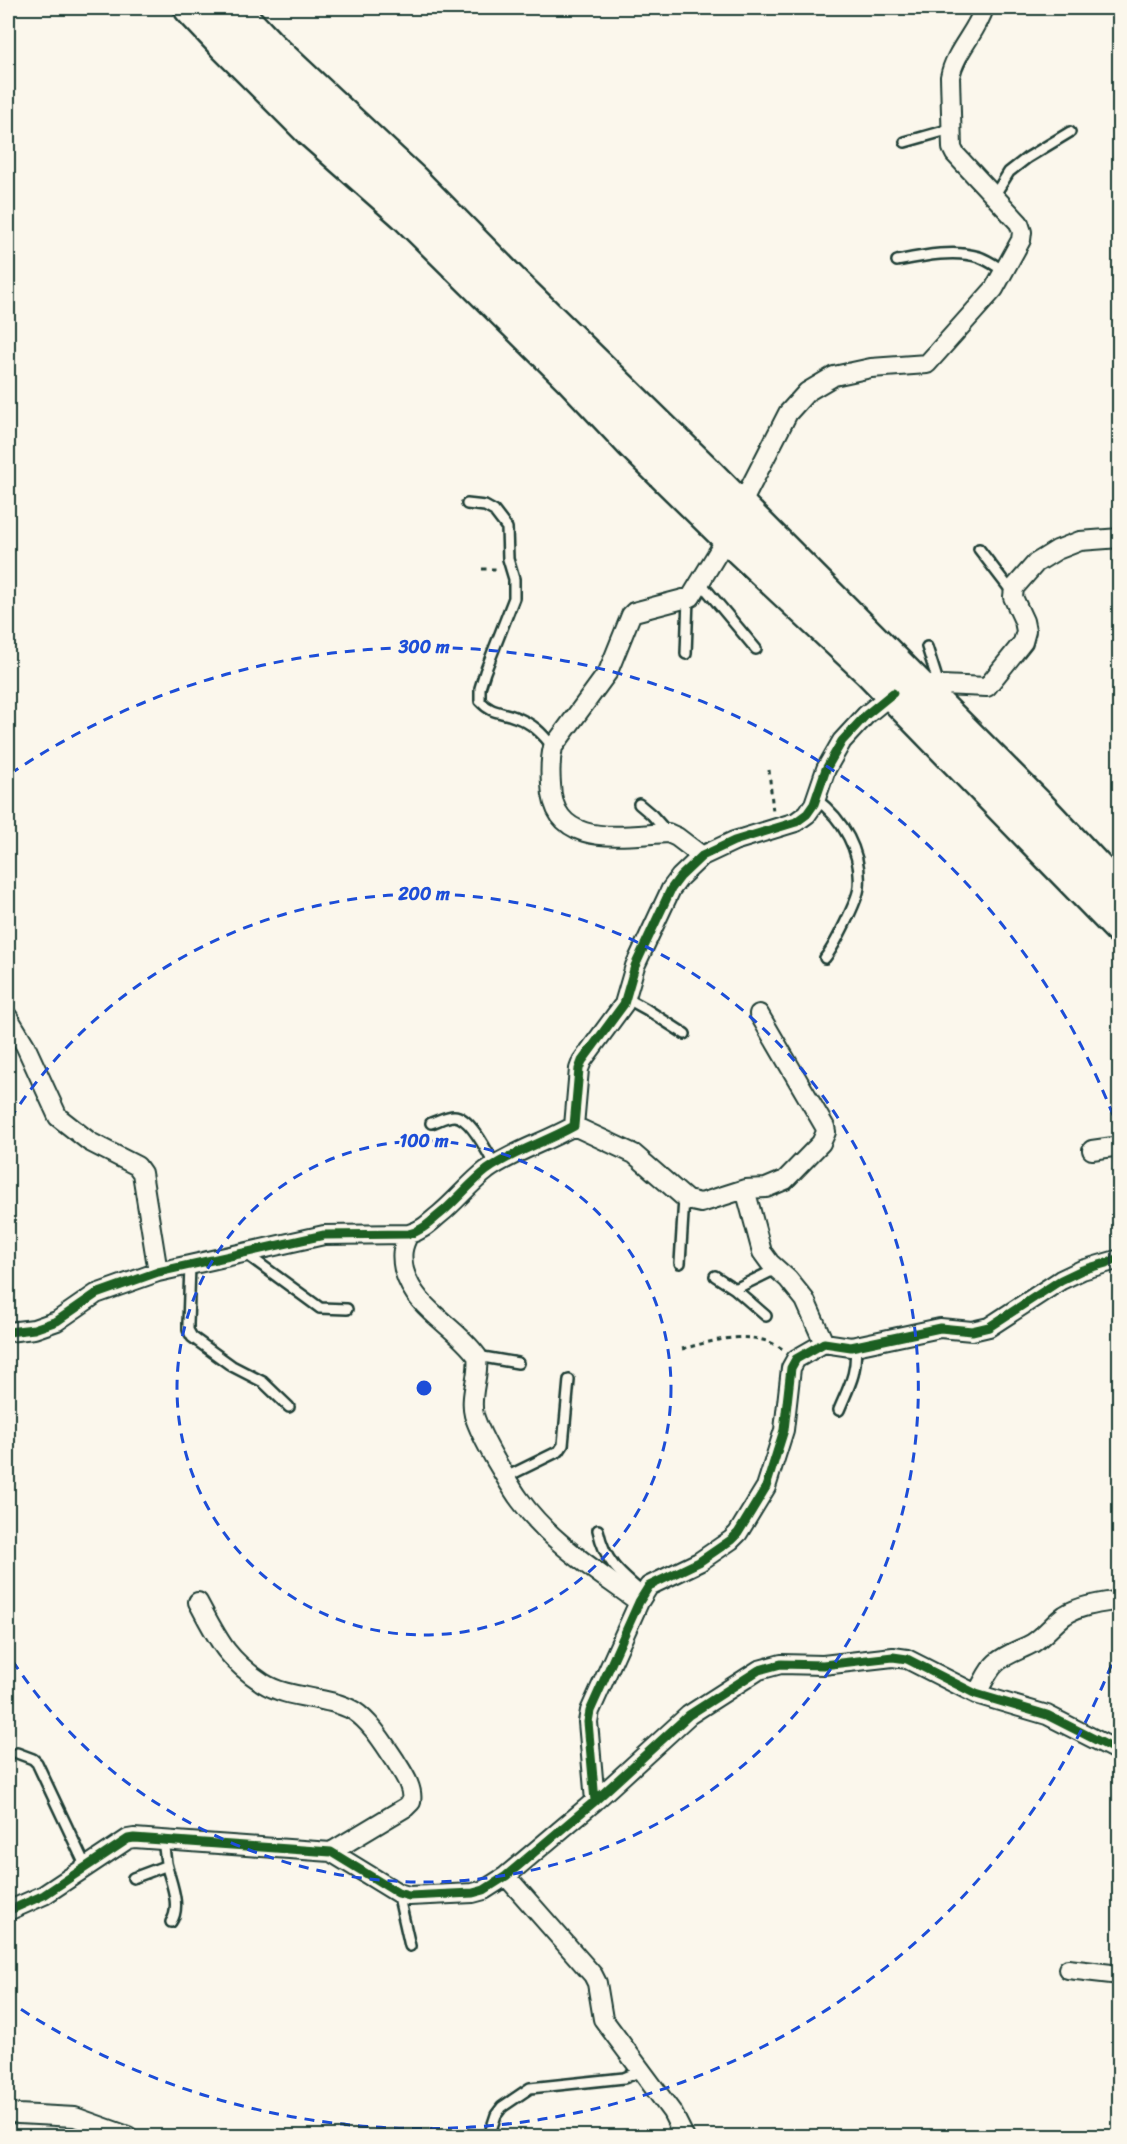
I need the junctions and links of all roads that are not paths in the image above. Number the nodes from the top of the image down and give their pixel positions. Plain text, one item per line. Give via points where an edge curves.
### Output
1 (191, 8) edge
2 (232, 8) edge
3 (984, 8) edge
4 (951, 129) junction
5 (1071, 132) dead end
6 (905, 142) dead end
7 (994, 196) junction
8 (897, 261) dead end
9 (1004, 271) junction
10 (467, 504) dead end
11 (734, 521) junction
12 (1119, 538) edge
13 (979, 549) dead end
14 (700, 582) junction
15 (1012, 592) junction
16 (688, 598) junction
17 (927, 647) dead end
18 (756, 649) dead end
19 (686, 654) dead end
20 (916, 687) junction
21 (553, 747) junction
22 (816, 799) junction
23 (639, 804) dead end
24 (668, 833) junction
25 (702, 856) junction
26 (1119, 894) edge
27 (1119, 927) edge
28 (825, 958) dead end
29 (626, 998) junction
30 (759, 1014) dead end
31 (8, 1017) edge
32 (685, 1035) dead end
33 (431, 1123) dead end
34 (574, 1126) junction
35 (1119, 1146) edge
36 (1092, 1150) dead end
37 (495, 1166) junction
38 (745, 1189) junction
39 (684, 1198) junction
40 (409, 1234) junction
41 (245, 1253) junction
42 (1119, 1259) edge
43 (680, 1263) dead end
44 (190, 1265) junction
45 (776, 1269) junction
46 (158, 1272) junction
47 (715, 1276) dead end
48 (735, 1289) junction
49 (347, 1309) dead end
50 (766, 1316) dead end
51 (8, 1332) edge
52 (824, 1343) junction
53 (855, 1346) junction
54 (477, 1356) junction
55 (518, 1363) dead end
56 (569, 1380) dead end
57 (289, 1407) dead end
58 (839, 1410) dead end
59 (506, 1477) junction
60 (598, 1530) dead end
61 (641, 1598) junction
62 (1119, 1600) edge
63 (198, 1602) dead end
64 (976, 1694) junction
65 (1119, 1752) edge
66 (17, 1753) dead end
67 (595, 1801) junction
68 (163, 1840) junction
69 (331, 1852) junction
70 (166, 1863) junction
71 (86, 1867) junction
72 (506, 1876) junction
73 (133, 1878) dead end
74 (398, 1893) junction
75 (8, 1911) edge
76 (171, 1922) dead end
77 (410, 1946) dead end
78 (1068, 1969) dead end
79 (1119, 1975) edge
80 (641, 2071) junction
81 (8, 2112) edge
82 (128, 2136) edge
83 (489, 2136) edge
84 (684, 2136) edge

1 - 11 highway via 312,131
2 - 11 highway via 412,181
3 - 4 street via 952,67
4 - 6 lane
4 - 7 street via 955,154
5 - 7 lane via 1009,172
7 - 9 street via 1019,223 1022,232
8 - 9 lane via 960,254 977,256
9 - 11 street via 994,289 927,364 871,368 834,376 807,392 788,413
10 - 21 lane via 485,506 507,528 508,559 514,579 514,598 485,672 480,701 491,711 533,726
11 - 14 street
11 - 20 highway
12 - 15 street via 1080,541 1057,550 1036,563
13 - 15 lane
14 - 16 street
14 - 18 lane
15 - 20 street via 1026,631 1023,642 992,683 980,688
16 - 19 lane
16 - 21 street via 631,615 608,672
17 - 20 lane
20 - 22 street via 866,715 842,741 826,769
20 - 26 highway via 1040,809
20 - 27 highway
21 - 24 street via 551,800 560,817 576,831 598,836
22 - 25 street via 807,814 796,822
22 - 28 lane via 835,816 851,841 859,888
23 - 24 lane
24 - 25 street
25 - 29 street via 671,889 635,966
29 - 32 lane
29 - 34 street via 582,1061
30 - 38 street via 826,1131 820,1143 785,1180 766,1188
31 - 46 street via 58,1117 90,1142 137,1166 142,1173
33 - 37 lane via 453,1116 466,1121
34 - 37 street
34 - 39 street via 634,1154
35 - 36 street
37 - 40 street via 418,1232
38 - 39 street via 701,1203
38 - 45 street via 762,1252
39 - 43 lane
40 - 41 street via 337,1234
40 - 54 street via 401,1249 408,1282 423,1306
41 - 44 street
41 - 49 lane via 320,1308
42 - 53 street via 1061,1280 989,1327 972,1331 940,1328
44 - 46 street
44 - 57 lane via 188,1330 192,1336 232,1366 263,1382
45 - 48 lane
45 - 52 street via 805,1300
46 - 51 street via 96,1294 57,1321
47 - 48 lane
48 - 50 lane
52 - 53 street
52 - 61 street via 796,1359 791,1368 784,1430 766,1487 744,1524 731,1540 699,1562 649,1586
53 - 58 lane via 855,1370
54 - 55 lane
54 - 59 street via 474,1414
56 - 59 lane via 559,1451
59 - 61 street via 532,1514 567,1549
60 - 61 lane via 610,1562
61 - 67 street via 590,1711
62 - 64 street via 1064,1616 1032,1644 996,1663
63 - 69 street via 226,1653 257,1679 291,1695 356,1713 382,1742 411,1789 411,1802 406,1807
64 - 65 street via 1047,1715
64 - 67 street via 907,1659 893,1657 823,1665 782,1664 759,1670 689,1715
66 - 71 lane via 37,1763
67 - 72 street
68 - 69 street
68 - 70 lane
68 - 71 street via 129,1839
69 - 74 street
70 - 73 lane
70 - 76 lane via 176,1908
71 - 75 street via 44,1895
72 - 74 street via 473,1893
72 - 80 street via 593,1976 603,2019
74 - 77 lane
78 - 79 street
80 - 83 lane via 624,2078 530,2088 502,2107
80 - 84 street via 672,2112
81 - 82 street via 75,2116

